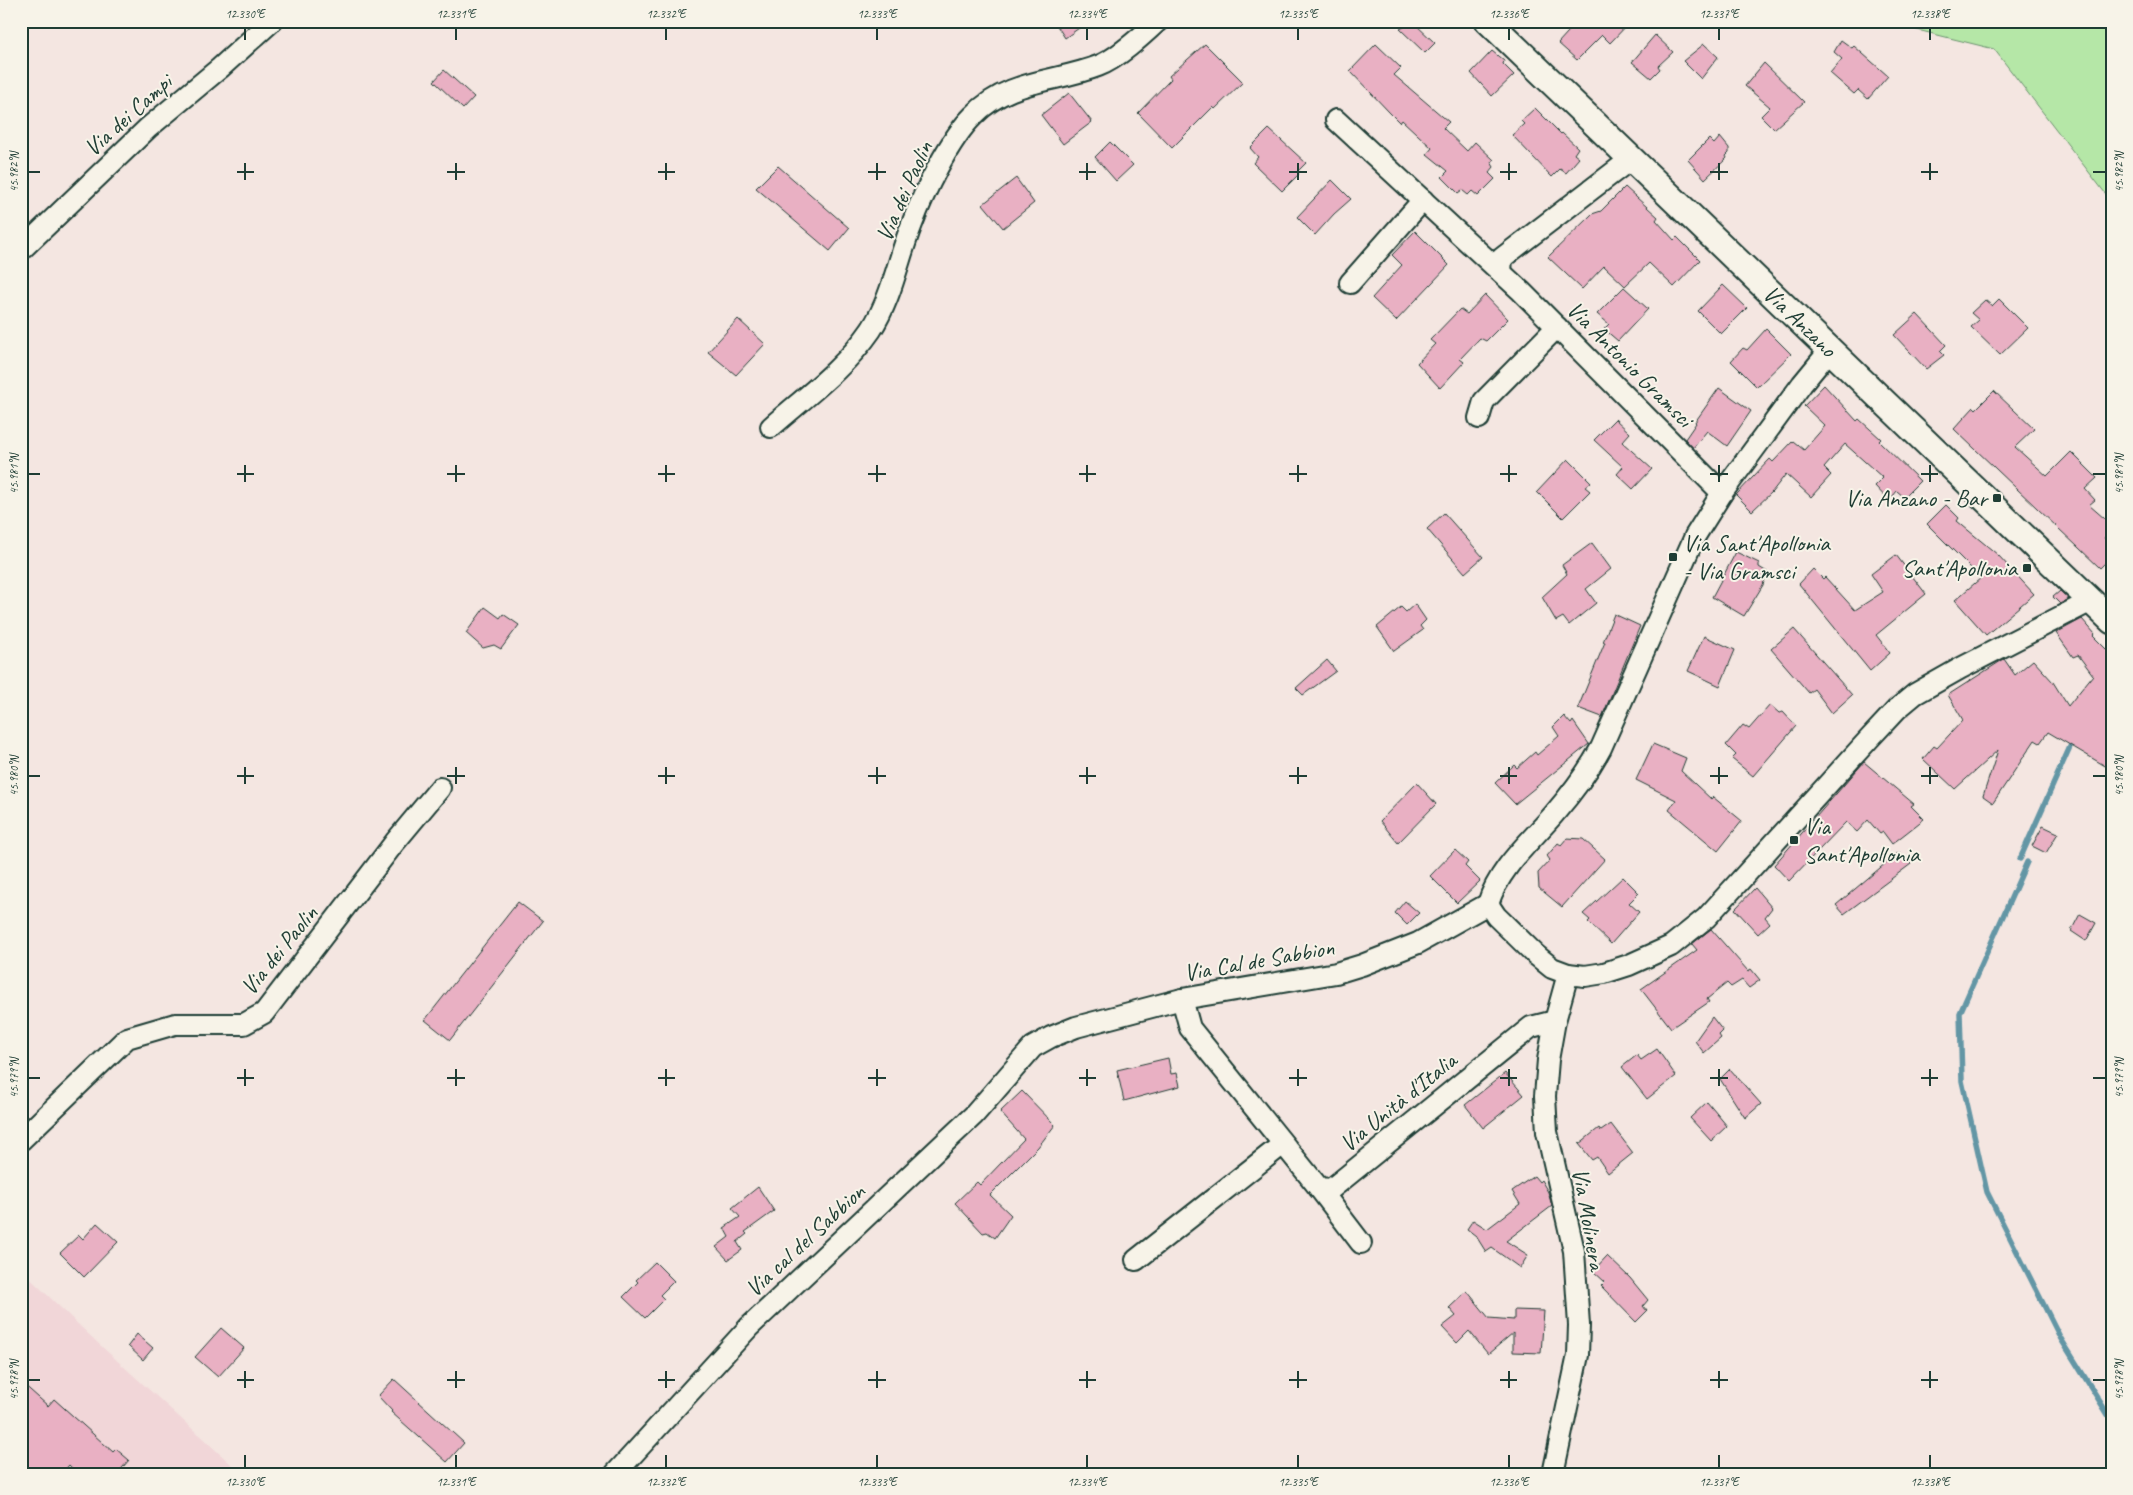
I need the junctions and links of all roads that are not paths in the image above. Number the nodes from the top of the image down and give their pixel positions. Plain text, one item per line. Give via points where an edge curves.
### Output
1 (272, 21) edge
2 (1158, 21) edge
3 (1488, 21) edge
4 (1336, 120) dead end
5 (1631, 159) junction
6 (1423, 200) junction
7 (21, 250) edge
8 (1501, 272) junction
9 (1350, 283) dead end
10 (1557, 327) junction
11 (1830, 350) junction
12 (1479, 418) dead end
13 (771, 428) dead end
14 (1722, 493) junction
15 (2091, 601) junction
16 (2112, 620) edge
17 (440, 788) dead end
18 (1488, 904) junction
19 (1568, 974) junction
20 (1182, 999) junction
21 (1555, 1021) junction
22 (1033, 1048) joint
23 (21, 1140) edge
24 (1283, 1144) junction
25 (1319, 1188) junction
26 (1361, 1243) dead end
27 (1136, 1260) dead end
28 (615, 1474) edge
29 (1553, 1474) edge

1 - 7 street, Via dei Campi via 148,128
2 - 13 street, Via dei Paolin via 1139,39 1100,66 1029,83 1000,95 973,116 932,179 912,224 889,294 871,329 850,356
3 - 5 main road, Via Anzano
4 - 6 street, Via Antonio Gramsci
5 - 8 street via 1502,258
5 - 11 main road, Via Anzano
6 - 8 street, Via Antonio Gramsci
6 - 9 street
8 - 10 street, Via Antonio Gramsci
10 - 12 street via 1484,402
10 - 14 street, Via Antonio Gramsci
11 - 14 street
11 - 15 main road, Via Anzano
14 - 18 street via 1680,566 1602,748 1585,776 1511,862 1493,889
15 - 16 main road, Via Anzano
15 - 19 street via 1915,694 1874,733 1688,934 1671,946 1629,965 1586,976
17 - 23 street, Via dei Paolin via 264,1013 244,1024 174,1024 127,1038
18 - 19 street via 1536,955 1552,968
18 - 20 street, Via Cal de Sabbion via 1418,943 1362,965 1336,973
19 - 21 street, Via Molinera
20 - 22 street, Via Cal de Sabbion via 1076,1027
20 - 24 street via 1190,1028
21 - 25 street, Via Unità d'Italia via 1531,1027 1331,1188
21 - 29 street, Via Molinera via 1545,1096 1547,1132 1574,1251 1579,1325 1578,1355
22 - 28 street, Via cal del Sabbion via 974,1115 749,1327
24 - 25 street
24 - 27 street
25 - 26 street

